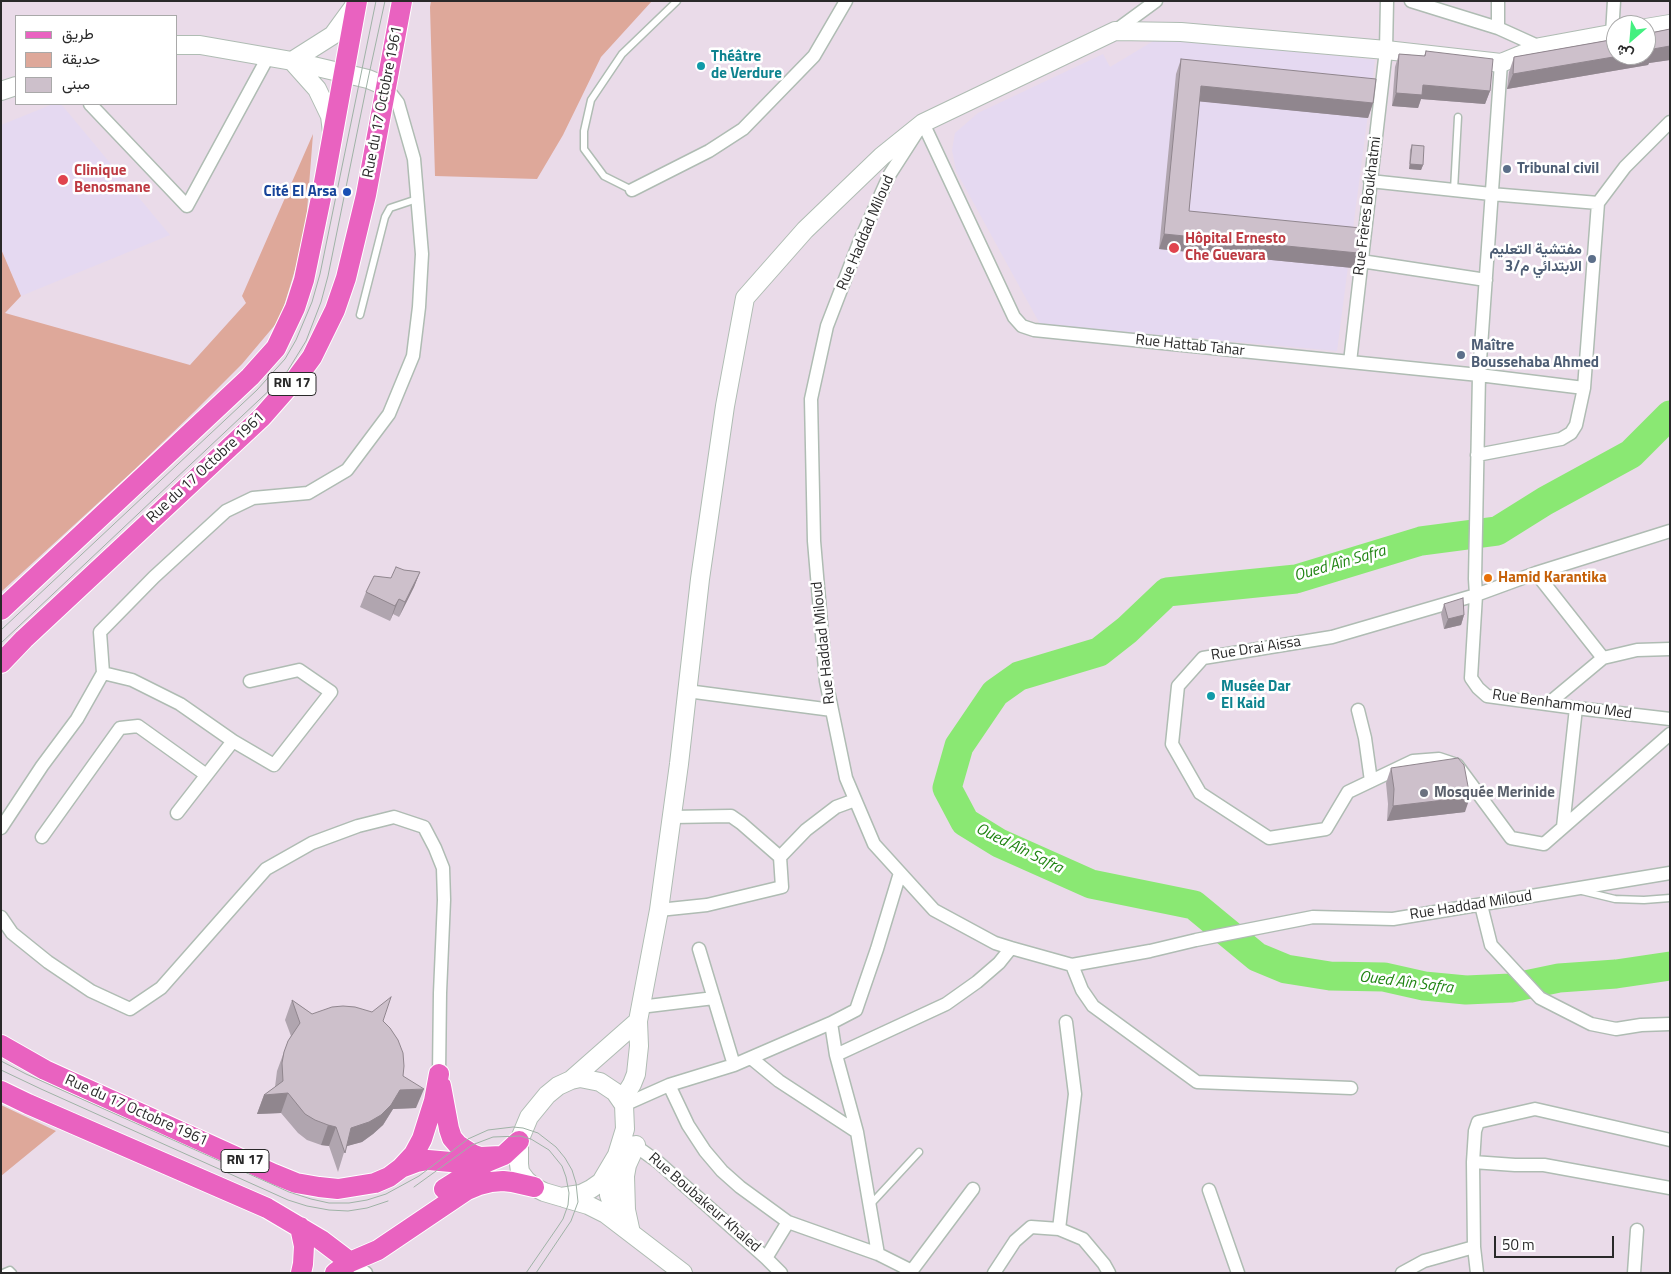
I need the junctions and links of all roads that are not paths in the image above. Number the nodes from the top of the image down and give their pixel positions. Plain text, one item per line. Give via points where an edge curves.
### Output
1 (402, 1) edge
2 (677, 1) edge
3 (846, 1) edge
4 (1156, 1) edge
5 (1387, 1) edge
6 (1411, 1) edge
7 (1498, 1) edge
8 (1614, 1) edge
9 (357, 2) edge
10 (1614, 15) edge
11 (1670, 24) edge
12 (1656, 26) edge
13 (1498, 28) junction
14 (1114, 31) junction
15 (1606, 35) edge
16 (178, 45) edge
17 (1540, 47) junction
18 (1386, 50) junction
19 (268, 57) junction
20 (292, 61) junction
21 (1501, 64) junction
22 (344, 73) junction
23 (15, 86) edge
24 (385, 86) junction
25 (1, 91) edge
26 (91, 105) edge
27 (1458, 117) dead end
28 (1670, 122) edge
29 (923, 123) junction
30 (332, 134) junction
31 (1370, 181) junction
32 (632, 190) joint
33 (1454, 190) junction
34 (1491, 194) junction
35 (417, 199) junction
36 (1598, 203) junction
37 (1361, 261) junction
38 (1486, 280) junction
39 (360, 316) dead end
40 (1350, 362) junction
41 (1479, 375) junction
42 (1584, 388) junction
43 (1477, 455) junction
44 (1670, 531) edge
45 (1536, 573) junction
46 (1476, 595) junction
47 (1, 610) edge
48 (1670, 649) edge
49 (1603, 658) junction
50 (1, 663) edge
51 (103, 673) junction
52 (250, 681) dead end
53 (687, 691) junction
54 (1549, 703) junction
55 (1576, 708) junction
56 (832, 710) junction
57 (1358, 710) dead end
58 (1670, 719) edge
59 (1670, 734) edge
60 (233, 741) junction
61 (205, 774) junction
62 (1371, 781) junction
63 (855, 800) junction
64 (177, 812) dead end
65 (672, 817) junction
66 (1563, 827) junction
67 (1, 828) edge
68 (42, 837) dead end
69 (780, 857) junction
70 (900, 873) junction
71 (1670, 873) edge
72 (1577, 889) junction
73 (1670, 898) edge
74 (1481, 905) junction
75 (659, 910) junction
76 (1, 917) edge
77 (1010, 948) junction
78 (699, 949) dead end
79 (1072, 965) junction
80 (714, 998) junction
81 (639, 1014) junction
82 (1066, 1022) dead end
83 (831, 1023) junction
84 (1670, 1024) edge
85 (1, 1046) edge
86 (836, 1054) junction
87 (751, 1058) junction
88 (734, 1065) junction
89 (439, 1074) junction
90 (571, 1080) junction
91 (669, 1085) junction
92 (1351, 1088) dead end
93 (1, 1091) edge
94 (623, 1103) junction
95 (857, 1132) junction
96 (1670, 1140) edge
97 (519, 1141) junction
98 (630, 1142) junction
99 (919, 1152) dead end
100 (496, 1159) junction
101 (1473, 1162) junction
102 (611, 1166) junction
103 (401, 1168) junction
104 (534, 1187) junction
105 (1670, 1188) edge
106 (973, 1189) dead end
107 (1209, 1190) dead end
108 (561, 1198) junction
109 (869, 1206) junction
110 (788, 1222) junction
111 (300, 1227) junction
112 (1059, 1229) junction
113 (1637, 1230) dead end
114 (631, 1233) junction
115 (1474, 1247) junction
116 (878, 1254) junction
117 (766, 1258) junction
118 (350, 1269) edge
119 (911, 1272) edge
120 (3, 1273) edge
121 (14, 1273) edge
122 (301, 1273) edge
123 (683, 1273) edge
124 (781, 1273) edge
125 (994, 1273) edge
126 (1109, 1273) edge
127 (1238, 1273) edge
128 (1402, 1273) edge
129 (1477, 1273) edge
130 (1634, 1273) edge

1 - 24 main road, Rue du 17 Octobre 1961 / RN 17
2 - 32 lane via 622,54 591,100 584,131 584,149 604,176
3 - 32 street via 814,56 743,129 709,151
4 - 14 street
5 - 18 street, Rue Frères Boukhatmi
6 - 13 street
7 - 13 street
8 - 10 street
9 - 20 main road via 332,35
9 - 22 main road, RN 17
11 - 12 main road
13 - 17 street
14 - 18 main road via 1181,32
14 - 29 main road
15 - 17 main road
16 - 19 main road via 200,45
17 - 21 main road
18 - 21 main road
18 - 31 street, Rue Frères Boukhatmi
19 - 20 main road
19 - 26 street via 186,206
20 - 22 main road
20 - 30 main road via 317,89 330,116
21 - 34 street, Rue Benhammou Med
22 - 24 main road
22 - 30 main road, RN 17
23 - 25 main road
24 - 35 street via 398,103 414,159
24 - 50 main road, Rue du 17 Octobre 1961 / RN 17 via 366,195 346,278 336,310 312,357 262,417
27 - 33 lane
28 - 36 street via 1626,167
29 - 40 street, Rue Hattab Tahar via 1014,316 1022,326 1034,330
29 - 53 main road via 882,156 805,230 745,298 724,416
29 - 56 street, Rue Haddad Miloud via 890,174 859,242 827,326 811,399 814,541 826,681
30 - 47 main road, RN 17 via 304,280 276,348 250,377
31 - 33 street
31 - 37 street, Rue Frères Boukhatmi
33 - 34 street
34 - 36 street
34 - 38 street, Rue Benhammou Med
35 - 39 lane via 390,208 385,217
35 - 51 street via 422,254 414,356 389,414 347,470 308,493 253,498 226,511 100,632
36 - 42 street
37 - 38 street
37 - 40 street, Rue Frères Boukhatmi
38 - 41 street, Rue Benhammou Med
40 - 41 street, Rue Hattab Tahar
41 - 42 street, Rue Hattab Tahar
41 - 43 street, Rue Benhammou Med
42 - 43 street via 1576,425 1571,433 1560,439
43 - 46 street, Rue Benhammou Med
44 - 45 street
45 - 46 street
45 - 49 street
46 - 54 street, Rue Benhammou Med via 1471,678 1488,696
46 - 62 street, Rue Drai Aissa via 1332,637 1203,658 1178,686 1172,744 1200,793 1269,838 1326,829 1348,792
48 - 49 street via 1637,650
49 - 54 street
51 - 60 street via 132,680 180,704
51 - 67 street via 77,719
52 - 60 street via 299,670 331,692 274,765
53 - 56 street
53 - 65 main road
54 - 55 street, Rue Benhammou Med
55 - 58 street, Rue Benhammou Med
55 - 66 street
56 - 63 street, Rue Haddad Miloud via 846,778
57 - 62 street
59 - 66 street, Rue Drai Aissa
60 - 61 street
61 - 64 street
61 - 68 street via 138,726 120,728
62 - 66 street, Rue Drai Aissa via 1413,760 1439,760 1457,765 1511,838 1544,844
63 - 69 street via 836,807 806,830
63 - 70 street, Rue Haddad Miloud via 874,844
65 - 69 street via 731,816
65 - 75 main road
69 - 75 street via 782,887 707,905
70 - 77 street, Rue Haddad Miloud via 934,910
70 - 83 street via 856,1010
71 - 72 street, Rue Haddad Miloud
72 - 73 lane via 1615,899
72 - 74 street, Rue Haddad Miloud
74 - 79 street, Rue Haddad Miloud via 1393,919 1313,917
74 - 84 street via 1491,945 1540,998 1591,1024 1616,1029
75 - 81 main road
76 - 89 street via 12,934 48,962 91,991 130,1009 162,988 266,869 312,843 358,826 394,817 424,827 442,868 444,900
77 - 79 street, Rue Haddad Miloud
77 - 86 street via 999,963 946,1004
78 - 80 street
79 - 92 street via 1093,1006 1197,1082
80 - 81 street
80 - 88 street
81 - 90 main road
81 - 94 main road via 636,1074
82 - 112 street via 1075,1094
83 - 86 street
83 - 87 street
85 - 103 main road, Rue du 17 Octobre 1961 / RN 17 via 45,1070 296,1183 328,1188 358,1187 389,1177
86 - 95 street
87 - 88 street
87 - 95 street via 779,1081
88 - 91 street
89 - 100 main road via 452,1138 465,1150 480,1157
89 - 103 main road, Rue du 17 Octobre 1961 / RN 17 via 433,1108 422,1139
90 - 94 main road via 580,1078 600,1082 615,1092
90 - 97 main road via 558,1086 540,1102 523,1128
91 - 94 street
91 - 110 street via 688,1125 722,1171
93 - 111 main road, RN 17 via 267,1208
94 - 98 main road
95 - 109 street
96 - 101 street via 1535,1109 1478,1122
97 - 100 main road
97 - 104 main road via 520,1172
98 - 102 main road
98 - 114 main road via 626,1210
98 - 117 street, Rue Boubakeur Khaled via 658,1162
99 - 109 lane
100 - 103 main road via 474,1164 428,1160
100 - 118 main road via 453,1183 370,1240
101 - 105 street via 1544,1165
101 - 115 street
102 - 108 main road via 601,1182 591,1189 577,1196
102 - 114 main road via 610,1201
104 - 108 main road
104 - 118 main road via 503,1181 467,1190
106 - 119 street
107 - 127 street
108 - 114 main road via 597,1209
109 - 116 street
110 - 116 street
110 - 117 street
111 - 118 main road, RN 17 via 321,1240
111 - 122 main road via 304,1246
112 - 125 street via 1031,1227 1015,1241
112 - 126 street via 1083,1239
113 - 130 street
114 - 123 main road
115 - 128 street via 1424,1261
115 - 129 street
116 - 119 street
117 - 124 street, Rue Boubakeur Khaled
120 - 121 lane via 10,1270

